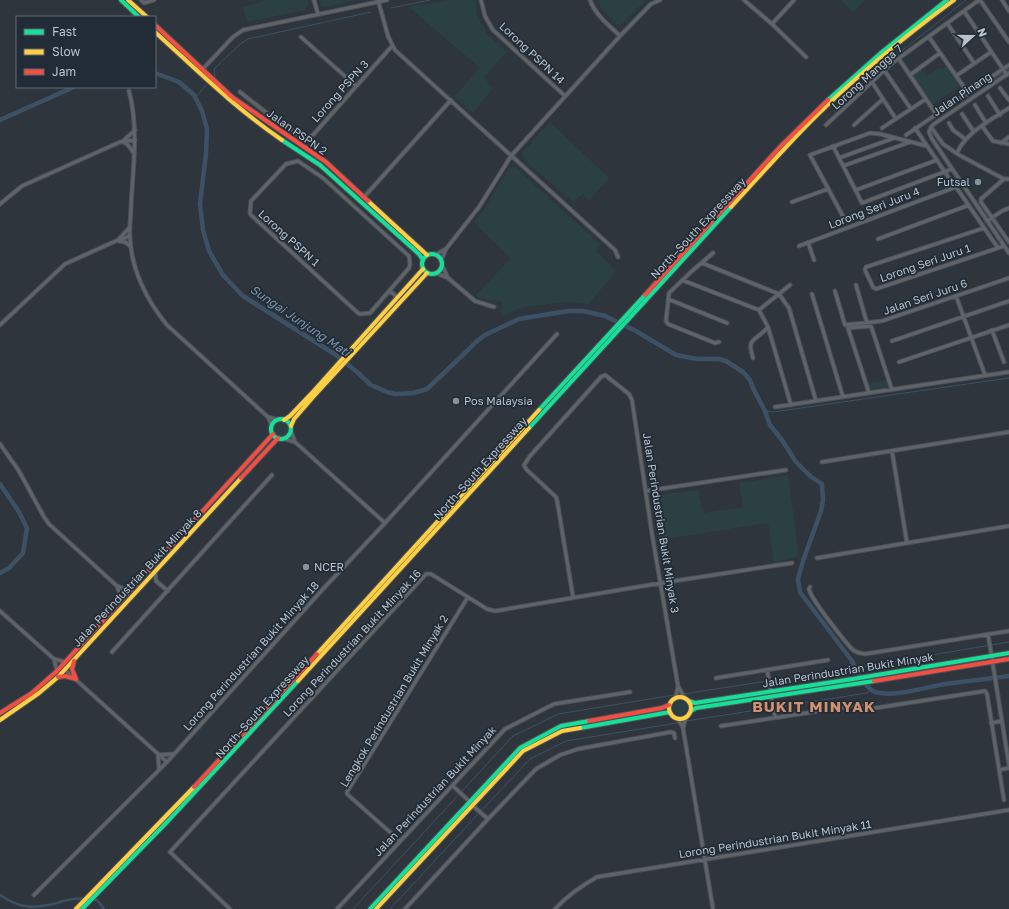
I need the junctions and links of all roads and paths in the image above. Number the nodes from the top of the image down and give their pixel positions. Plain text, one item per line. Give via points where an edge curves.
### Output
1 (121, 0) edge
2 (128, 0) edge
3 (141, 0) edge
4 (154, 0) edge
5 (314, 0) edge
6 (387, 0) edge
7 (481, 0) edge
8 (590, 0) edge
9 (660, 0) edge
10 (744, 0) edge
11 (794, 0) edge
12 (947, 0) edge
13 (954, 0) edge
14 (979, 0) edge
15 (1002, 0) edge
16 (1009, 0) edge
17 (378, 1) edge
18 (1004, 4) junction
19 (964, 11) junction
20 (1009, 11) edge
21 (318, 14) junction
22 (138, 16) edge
23 (145, 16) edge
24 (947, 23) junction
25 (772, 24) junction
26 (156, 26) edge
27 (156, 33) edge
28 (301, 36) dead end
29 (620, 36) junction
30 (929, 37) junction
31 (1009, 42) edge
32 (392, 46) junction
33 (992, 52) junction
34 (940, 53) junction
35 (806, 57) dead end
36 (899, 59) junction
37 (974, 63) junction
38 (1009, 65) edge
39 (203, 69) junction
40 (1003, 69) junction
41 (884, 70) junction
42 (200, 73) junction
43 (1008, 74) edge
44 (910, 75) junction
45 (956, 76) junction
46 (872, 82) junction
47 (356, 86) junction
48 (1000, 88) dead end
49 (128, 91) dead end
50 (240, 92) dead end
51 (968, 93) junction
52 (565, 96) junction
53 (988, 96) dead end
54 (883, 98) junction
55 (926, 99) junction
56 (451, 100) junction
57 (1009, 100) edge
58 (975, 105) dead end
59 (1009, 108) edge
60 (911, 109) junction
61 (268, 114) junction
62 (936, 114) junction
63 (962, 114) dead end
64 (1000, 115) junction
65 (896, 119) junction
66 (264, 120) junction
67 (948, 123) dead end
68 (986, 123) junction
69 (826, 125) dead end
70 (854, 125) dead end
71 (982, 126) junction
72 (931, 127) junction
73 (882, 128) dead end
74 (915, 128) junction
75 (135, 130) junction
76 (974, 132) junction
77 (906, 135) dead end
78 (1009, 137) edge
79 (895, 138) junction
80 (965, 139) junction
81 (135, 140) junction
82 (923, 140) junction
83 (123, 142) junction
84 (910, 142) junction
85 (1001, 143) junction
86 (918, 144) junction
87 (1009, 144) edge
88 (833, 146) junction
89 (927, 146) junction
90 (958, 153) junction
91 (134, 154) junction
92 (511, 156) junction
93 (839, 158) junction
94 (937, 160) junction
95 (843, 166) junction
96 (952, 168) junction
97 (944, 172) junction
98 (1004, 179) junction
99 (1009, 179) edge
100 (954, 185) junction
101 (828, 189) junction
102 (856, 190) junction
103 (364, 197) junction
104 (358, 199) junction
105 (792, 202) dead end
106 (0, 204) edge
107 (353, 205) junction
108 (969, 205) junction
109 (1009, 208) edge
110 (992, 217) junction
111 (845, 220) dead end
112 (987, 220) junction
113 (130, 227) junction
114 (984, 228) junction
115 (130, 236) junction
116 (878, 239) dead end
117 (118, 240) junction
118 (808, 242) junction
119 (1009, 242) edge
120 (131, 246) junction
121 (799, 246) dead end
122 (1004, 246) junction
123 (998, 248) junction
124 (446, 249) junction
125 (713, 253) dead end
126 (1009, 253) edge
127 (427, 255) junction
128 (436, 255) junction
129 (618, 257) dead end
130 (423, 260) junction
131 (814, 260) dead end
132 (702, 262) junction
133 (441, 263) junction
134 (423, 268) junction
135 (427, 272) junction
136 (436, 272) junction
137 (448, 278) junction
138 (1009, 278) edge
139 (682, 280) junction
140 (790, 285) dead end
141 (856, 285) dead end
142 (390, 291) junction
143 (835, 292) dead end
144 (779, 294) junction
145 (812, 294) dead end
146 (956, 296) junction
147 (398, 298) junction
148 (668, 299) junction
149 (1009, 301) edge
150 (494, 307) dead end
151 (759, 310) junction
152 (964, 317) junction
153 (625, 319) junction
154 (727, 323) dead end
155 (867, 323) junction
156 (0, 325) edge
157 (1009, 325) edge
158 (768, 327) junction
159 (992, 330) junction
160 (557, 334) dead end
161 (971, 338) junction
162 (892, 341) dead end
163 (719, 342) dead end
164 (350, 353) junction
165 (753, 358) dead end
166 (899, 362) dead end
167 (1004, 362) dead end
168 (339, 365) junction
169 (1009, 372) edge
170 (985, 375) junction
171 (892, 390) junction
172 (869, 393) junction
173 (843, 397) junction
174 (816, 401) junction
175 (791, 405) junction
176 (775, 407) dead end
177 (569, 414) junction
178 (268, 417) junction
179 (573, 418) dead end
180 (278, 420) junction
181 (284, 420) junction
182 (272, 426) junction
183 (291, 429) junction
184 (1009, 432) edge
185 (273, 434) junction
186 (278, 438) junction
187 (285, 438) junction
188 (295, 442) junction
189 (0, 444) edge
190 (892, 451) junction
191 (822, 462) dead end
192 (786, 470) dead end
193 (272, 475) dead end
194 (646, 491) junction
195 (385, 523) junction
196 (1009, 526) edge
197 (907, 543) junction
198 (817, 558) dead end
199 (792, 563) dead end
200 (155, 572) junction
201 (146, 581) junction
202 (156, 581) junction
203 (661, 583) junction
204 (117, 586) junction
205 (810, 587) dead end
206 (133, 588) junction
207 (168, 591) junction
208 (468, 597) junction
209 (573, 597) junction
210 (119, 602) junction
211 (0, 611) edge
212 (1009, 631) edge
213 (988, 634) junction
214 (112, 652) dead end
215 (1009, 653) edge
216 (991, 656) junction
217 (54, 659) junction
218 (74, 659) junction
219 (1009, 659) edge
220 (828, 660) dead end
221 (992, 661) junction
222 (65, 662) junction
223 (63, 668) junction
224 (767, 670) junction
225 (57, 671) junction
226 (58, 677) junction
227 (716, 678) dead end
228 (76, 679) junction
229 (678, 686) junction
230 (630, 692) dead end
231 (771, 693) junction
232 (682, 695) junction
233 (676, 696) junction
234 (689, 701) junction
235 (669, 705) junction
236 (691, 711) junction
237 (670, 712) junction
238 (0, 713) edge
239 (775, 717) junction
240 (0, 720) edge
241 (686, 720) junction
242 (679, 721) junction
243 (1002, 721) junction
244 (991, 723) junction
245 (721, 726) dead end
246 (683, 728) junction
247 (1009, 735) edge
248 (1004, 736) junction
249 (676, 738) dead end
250 (158, 754) junction
251 (175, 754) junction
252 (167, 762) junction
253 (1009, 765) edge
254 (1009, 768) edge
255 (159, 770) junction
256 (999, 770) junction
257 (453, 787) junction
258 (1004, 800) dead end
259 (468, 801) junction
260 (474, 806) junction
261 (1009, 810) edge
262 (487, 818) junction
263 (400, 842) junction
264 (704, 860) junction
265 (101, 886) junction
266 (34, 896) dead end
267 (76, 909) edge
268 (82, 909) edge
269 (230, 909) edge
270 (337, 909) edge
271 (370, 909) edge
272 (376, 909) edge
273 (405, 909) edge
274 (555, 909) edge
275 (713, 909) edge

1 - 22 main road
2 - 23 main road
3 - 4 street via 144,3
5 - 21 street
6 - 17 street
7 - 52 street, Lorong PSPN 14 via 485,16 493,30
8 - 29 street via 599,16
9 - 29 street via 651,4
10 - 25 street
11 - 25 street
12 - 153 main road, North–South Expressway via 874,57 810,117 768,159
13 - 153 main road, North–South Expressway via 834,98
14 - 19 street, Lorong Mangga 7
14 - 31 street
15 - 18 street
16 - 18 street
17 - 21 street
17 - 32 street
18 - 20 street
19 - 24 street, Lorong Mangga 7
19 - 33 street
21 - 39 street via 243,30
24 - 30 street, Lorong Mangga 7
24 - 37 street
25 - 35 street
26 - 39 main road, Jalan PSPN 2
27 - 42 main road, Jalan PSPN 2
28 - 47 street
29 - 52 street
30 - 34 street
30 - 36 street, Lorong Mangga 7
32 - 47 street, Lorong PSPN 3
32 - 56 street
33 - 37 street
33 - 40 street
34 - 44 street
34 - 45 street
36 - 41 street, Lorong Mangga 7
36 - 44 street
37 - 45 street
38 - 40 street, Jalan Pinang
39 - 42 street
39 - 66 main road, Jalan PSPN 2 via 232,97
40 - 43 street
40 - 51 street, Jalan Pinang
41 - 46 street, Lorong Mangga 7
41 - 60 street
42 - 104 main road, Jalan PSPN 2 via 233,104 320,165
43 - 72 street, Jalan Pinang
44 - 55 street
45 - 51 street
46 - 54 street
46 - 69 street, Lorong Mangga 7
47 - 61 street, Lorong PSPN 3 via 310,137 302,137
48 - 57 street
49 - 75 street
50 - 61 street, Lorong PSPN 3
51 - 62 street, Jalan Pinang
52 - 92 street
53 - 64 street
54 - 65 street
54 - 70 street
55 - 60 street
55 - 62 street
56 - 92 street
56 - 103 street
58 - 68 street
59 - 64 street
60 - 65 street
61 - 66 street
62 - 74 street, Jalan Pinang
63 - 76 street
64 - 68 street
65 - 73 street
66 - 103 main road, Jalan PSPN 2 via 326,162
67 - 80 street
68 - 71 street
71 - 76 street
71 - 85 street via 993,141
72 - 90 street via 943,144
72 - 96 street, Jalan Pinang via 929,134
74 - 77 street, Jalan Pinang
74 - 82 street
75 - 81 street
75 - 83 street
76 - 80 street
78 - 85 street
79 - 84 street
79 - 88 street via 868,133
79 - 93 street
80 - 90 street
81 - 83 street
81 - 91 street
82 - 86 street
82 - 89 street
83 - 91 street
83 - 106 street via 22,186
84 - 86 street
84 - 95 street
85 - 87 street
86 - 89 street
88 - 93 street
88 - 101 street via 810,154
89 - 94 street
90 - 98 street
91 - 113 street
92 - 124 street via 479,208
92 - 129 street via 615,250
93 - 95 street
94 - 97 street
94 - 102 street
95 - 102 street
96 - 97 street
96 - 112 street, Jalan Pinang
97 - 100 street
97 - 102 street via 862,203
98 - 99 street
98 - 110 street via 981,199
100 - 108 street
100 - 118 street, Lorong Seri Juru 4
101 - 105 street
101 - 111 street
103 - 127 main road, Jalan PSPN 2
104 - 107 street
104 - 130 main road, Jalan PSPN 2
107 - 142 street, Lorong PSPN 1 via 409,256 409,268
107 - 142 street, Lorong PSPN 1 via 323,178 298,161 286,164 251,201 250,213 358,313 370,313
108 - 114 street
108 - 116 street
109 - 110 street
110 - 112 street
110 - 119 street
112 - 122 street, Jalan Pinang
113 - 115 street
113 - 117 street
114 - 123 street
114 - 123 street, Lorong Seri Juru 1 via 866,267 865,270 876,289
115 - 117 street
115 - 120 street
117 - 120 street
117 - 156 street via 66,264
118 - 121 street, Lorong Seri Juru 4
118 - 131 street
120 - 178 street via 137,271 156,312
122 - 123 street, Lorong Seri Juru 1
122 - 126 street, Jalan Pinang
124 - 128 street
124 - 133 street
125 - 132 street
127 - 128 main road
127 - 130 main road
128 - 133 main road
130 - 134 main road
132 - 139 street
132 - 144 street
133 - 136 main road
133 - 137 street
134 - 135 main road
134 - 147 main road
135 - 136 main road
135 - 164 main road
136 - 137 street
137 - 150 street via 475,301
138 - 146 street, Jalan Seri Juru 6
139 - 148 street via 669,293
139 - 151 street
140 - 144 street
141 - 155 street
142 - 147 street
143 - 155 street, Jalan Seri Juru 6 via 845,325
144 - 151 street
144 - 174 street via 789,308
145 - 173 street
146 - 152 street
146 - 155 street, Jalan Seri Juru 6 via 882,321
147 - 164 main road
148 - 154 street
148 - 163 street via 667,323 715,343
149 - 152 street
151 - 158 street
152 - 161 street
152 - 162 street
153 - 265 main road, North–South Expressway via 211,770
157 - 159 street
158 - 165 street via 750,343
158 - 175 street
159 - 161 street
159 - 167 street
160 - 195 street, Lorong Perindustrian Bukit Minyak 18
161 - 166 street
161 - 170 street
164 - 168 main road
168 - 181 main road
168 - 183 main road via 294,419
169 - 170 street
170 - 171 street
171 - 172 street
171 - 172 street via 871,326 848,328
172 - 173 street
173 - 174 street
174 - 175 street
175 - 176 street
177 - 179 street
177 - 194 street, Jalan Perindustrian Bukit Minyak 3 via 605,375 631,398
177 - 209 street via 524,465 556,497
178 - 180 street
178 - 182 street
180 - 181 main road
180 - 182 main road
181 - 183 main road
182 - 185 main road
183 - 187 main road
183 - 188 street
184 - 190 street
185 - 186 main road
185 - 206 main road, Jalan Perindustrian Bukit Minyak 8
186 - 187 main road
186 - 200 main road, Jalan Perindustrian Bukit Minyak 8
187 - 188 street
188 - 195 street
189 - 204 street via 19,471 46,521
190 - 191 street
190 - 197 street
192 - 194 street
193 - 207 street
194 - 203 street, Jalan Perindustrian Bukit Minyak 3
195 - 251 street, Lorong Perindustrian Bukit Minyak 18
196 - 197 street
197 - 198 street
199 - 203 street, Lorong Perindustrian Bukit Minyak 16
200 - 201 main road, Jalan Perindustrian Bukit Minyak 8
200 - 202 street
201 - 202 street
201 - 218 main road, Jalan Perindustrian Bukit Minyak 8
202 - 207 street
203 - 209 street, Lorong Perindustrian Bukit Minyak 16
203 - 229 street, Jalan Perindustrian Bukit Minyak 3
204 - 206 street
204 - 210 street
205 - 213 street, Jalan Perindustrian Bukit Minyak via 810,593 856,652 865,654
206 - 210 main road, Jalan Perindustrian Bukit Minyak 8
207 - 214 street
208 - 209 street, Lorong Perindustrian Bukit Minyak 16 via 492,611
208 - 263 street, Lengkok Perindustrian Bukit Minyak 2 via 347,792
208 - 269 street, Lorong Perindustrian Bukit Minyak 16 via 431,574 424,575 170,852
210 - 222 main road, Jalan Perindustrian Bukit Minyak 8
211 - 217 street
212 - 213 street, Jalan Perindustrian Bukit Minyak
213 - 216 street
215 - 216 main road, Jalan Perindustrian Bukit Minyak
216 - 221 street
216 - 231 main road, Jalan Perindustrian Bukit Minyak
217 - 222 street
217 - 225 street
218 - 223 main road, Jalan Perindustrian Bukit Minyak 8
218 - 228 main road via 72,669
219 - 221 main road, Jalan Perindustrian Bukit Minyak
220 - 224 street, Jalan Perindustrian Bukit Minyak
221 - 231 main road, Jalan Perindustrian Bukit Minyak via 856,684
221 - 243 street
222 - 223 main road, Jalan Perindustrian Bukit Minyak 8
223 - 225 main road, Jalan Perindustrian Bukit Minyak 8
223 - 226 main road, Jalan Perindustrian Bukit Minyak 8
223 - 228 street
224 - 227 street, Jalan Perindustrian Bukit Minyak
224 - 231 street
225 - 238 main road, Jalan Perindustrian Bukit Minyak 8 via 32,693
226 - 228 main road
226 - 240 main road, Jalan Perindustrian Bukit Minyak 8
228 - 250 street
229 - 232 street
229 - 233 street
230 - 257 street, Jalan Perindustrian Bukit Minyak via 554,704 505,729
231 - 234 main road, Jalan Perindustrian Bukit Minyak via 695,703
231 - 236 main road, Jalan Perindustrian Bukit Minyak
231 - 239 street
232 - 233 main road
232 - 234 main road
233 - 235 main road
234 - 236 main road
235 - 237 main road
235 - 259 main road via 561,726 520,748
236 - 241 main road
237 - 242 main road
237 - 260 main road via 562,731 523,751
239 - 244 street via 858,705 868,709 986,692
239 - 245 street
241 - 242 main road
241 - 246 street
242 - 246 street
243 - 244 street
243 - 248 street
244 - 256 street
246 - 264 street
247 - 248 street
248 - 253 street
249 - 262 street via 671,732 578,749 560,755 536,769
250 - 251 street
250 - 252 street
250 - 255 street
251 - 252 street, Lorong Perindustrian Bukit Minyak 18
252 - 255 street, Lorong Perindustrian Bukit Minyak 18
254 - 256 street
255 - 266 street, Lorong Perindustrian Bukit Minyak 18
256 - 258 street
257 - 259 street
257 - 263 street, Jalan Perindustrian Bukit Minyak
259 - 271 main road
260 - 262 street
260 - 272 main road
261 - 264 street, Lorong Perindustrian Bukit Minyak 11
262 - 273 street
263 - 270 street, Jalan Perindustrian Bukit Minyak
264 - 274 street, Lorong Perindustrian Bukit Minyak 11 via 597,877 567,896
264 - 275 street
265 - 267 main road, North–South Expressway
265 - 268 main road, North–South Expressway

